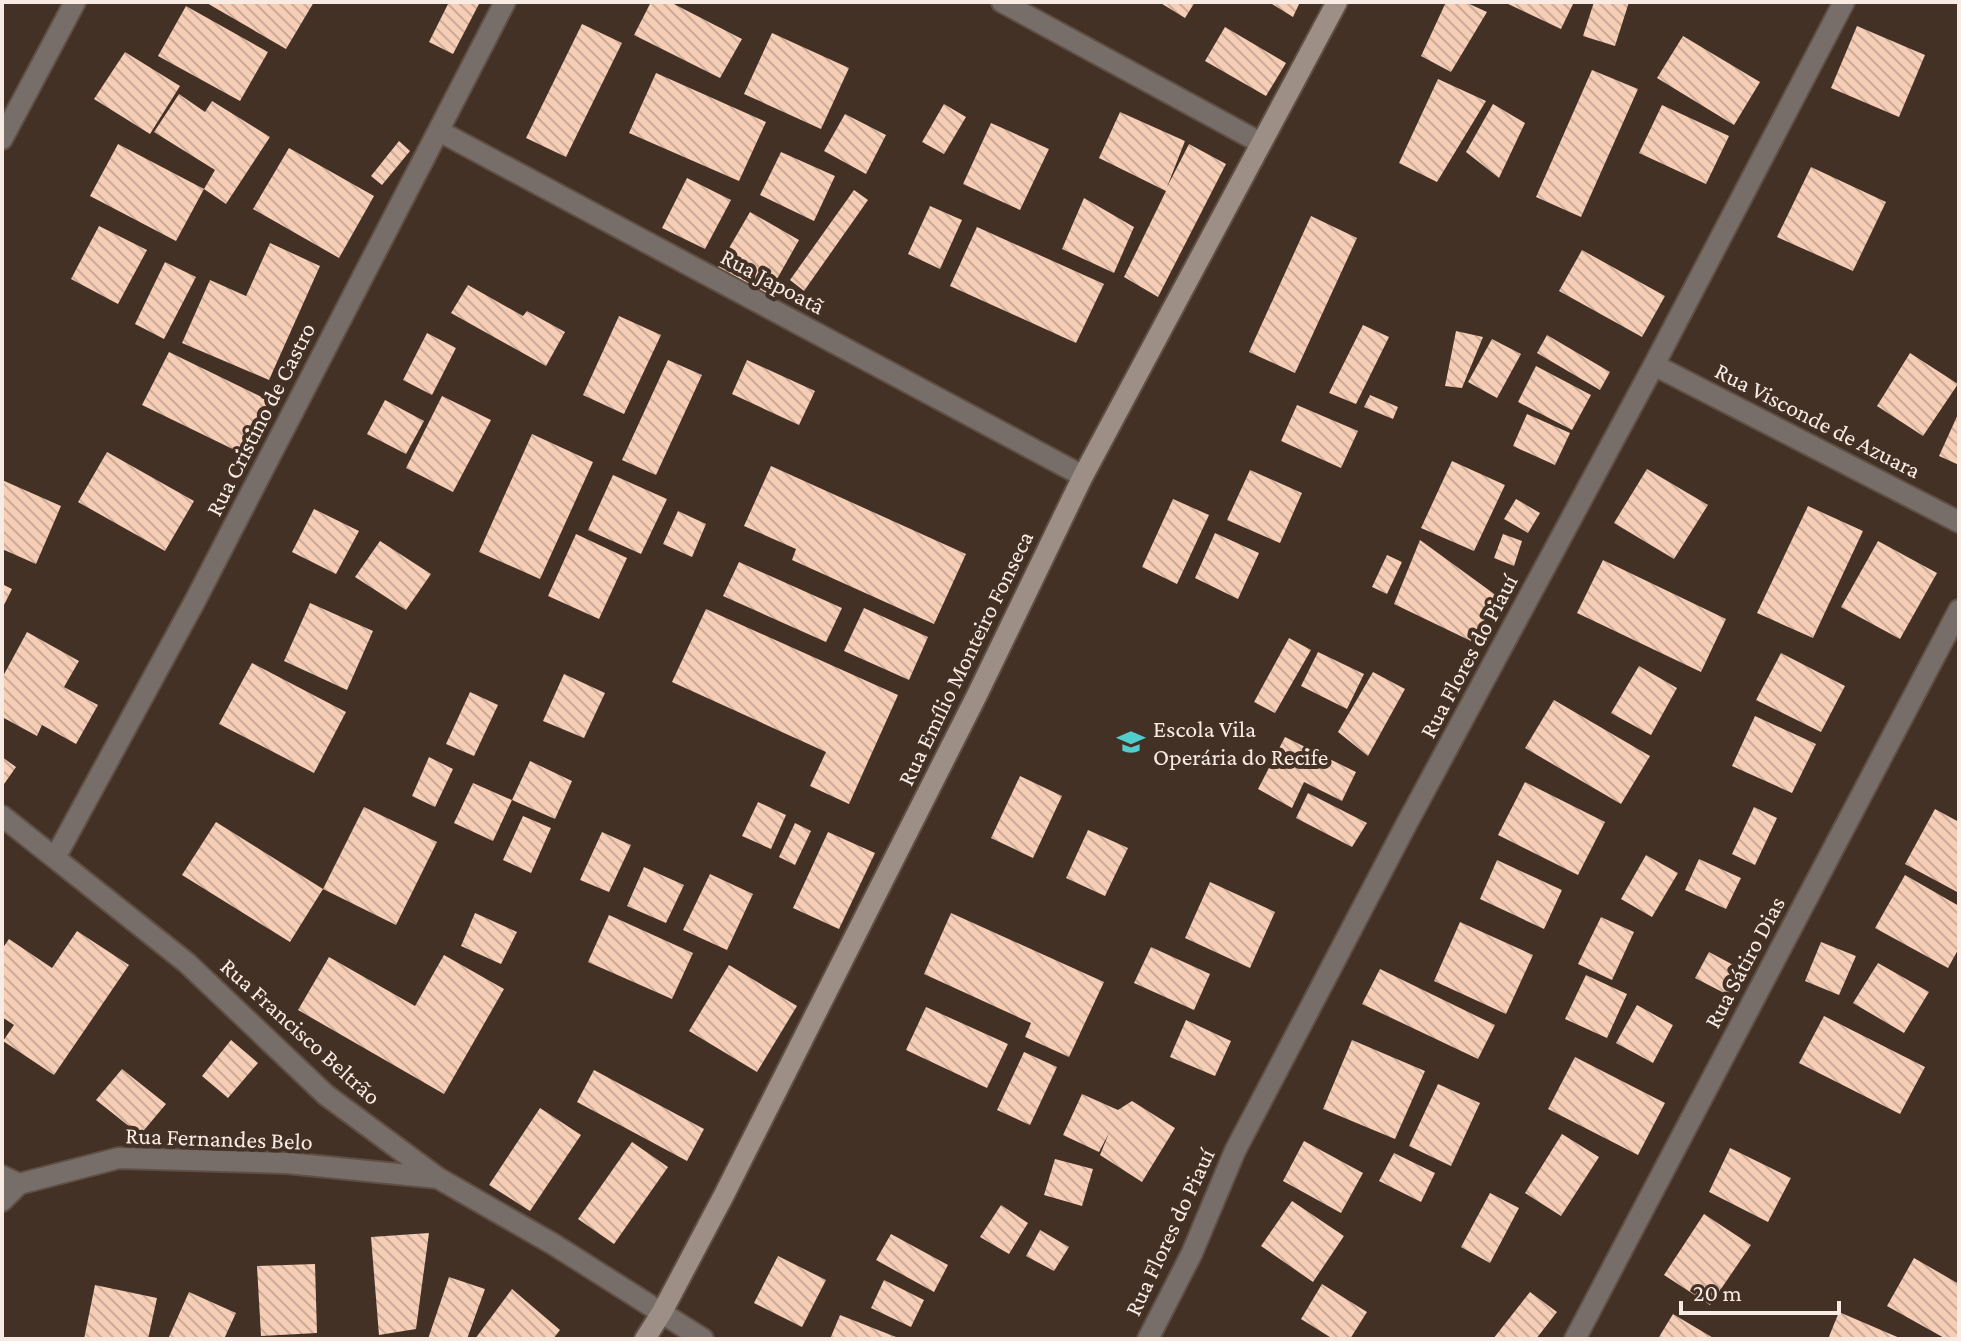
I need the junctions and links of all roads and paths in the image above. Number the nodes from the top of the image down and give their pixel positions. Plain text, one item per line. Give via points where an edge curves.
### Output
1 (75, 2) edge
2 (505, 2) edge
3 (1002, 2) edge
4 (1337, 2) edge
5 (1844, 2) edge
6 (439, 131) junction
7 (2, 139) edge
8 (1261, 143) junction
9 (1654, 365) junction
10 (1083, 476) junction
11 (1959, 522) edge
12 (1959, 610) edge
13 (2, 816) edge
14 (55, 858) junction
15 (438, 1178) junction
16 (11, 1180) edge
17 (2, 1201) edge
18 (662, 1312) junction
19 (645, 1339) edge
20 (703, 1339) edge
21 (1148, 1339) edge
22 (1575, 1339) edge

1 - 7 street
2 - 6 street, Rua Cristino de Castro
3 - 8 street
4 - 8 main road, Rua Emílio Monteiro Fonseca
5 - 9 street, Rua Flores do Piauí
6 - 10 street, Rua Japoatã
6 - 14 street, Rua Cristino de Castro
8 - 10 main road, Rua Emílio Monteiro Fonseca
9 - 11 street, Rua Visconde de Azuara
9 - 21 street, Rua Flores do Piauí via 1235,1151
10 - 18 main road, Rua Emílio Monteiro Fonseca via 970,710
12 - 22 street, Rua Sátiro Dias
13 - 14 street, Rua Francisco Beltrão
14 - 15 street, Rua Francisco Beltrão via 187,963 326,1095
15 - 16 street, Rua Fernandes Belo via 287,1163 119,1158
15 - 18 street, Rua Francisco Beltrão
16 - 17 street
18 - 19 main road, Rua Emílio Monteiro Fonseca
18 - 20 street, Rua Francisco Beltrão

